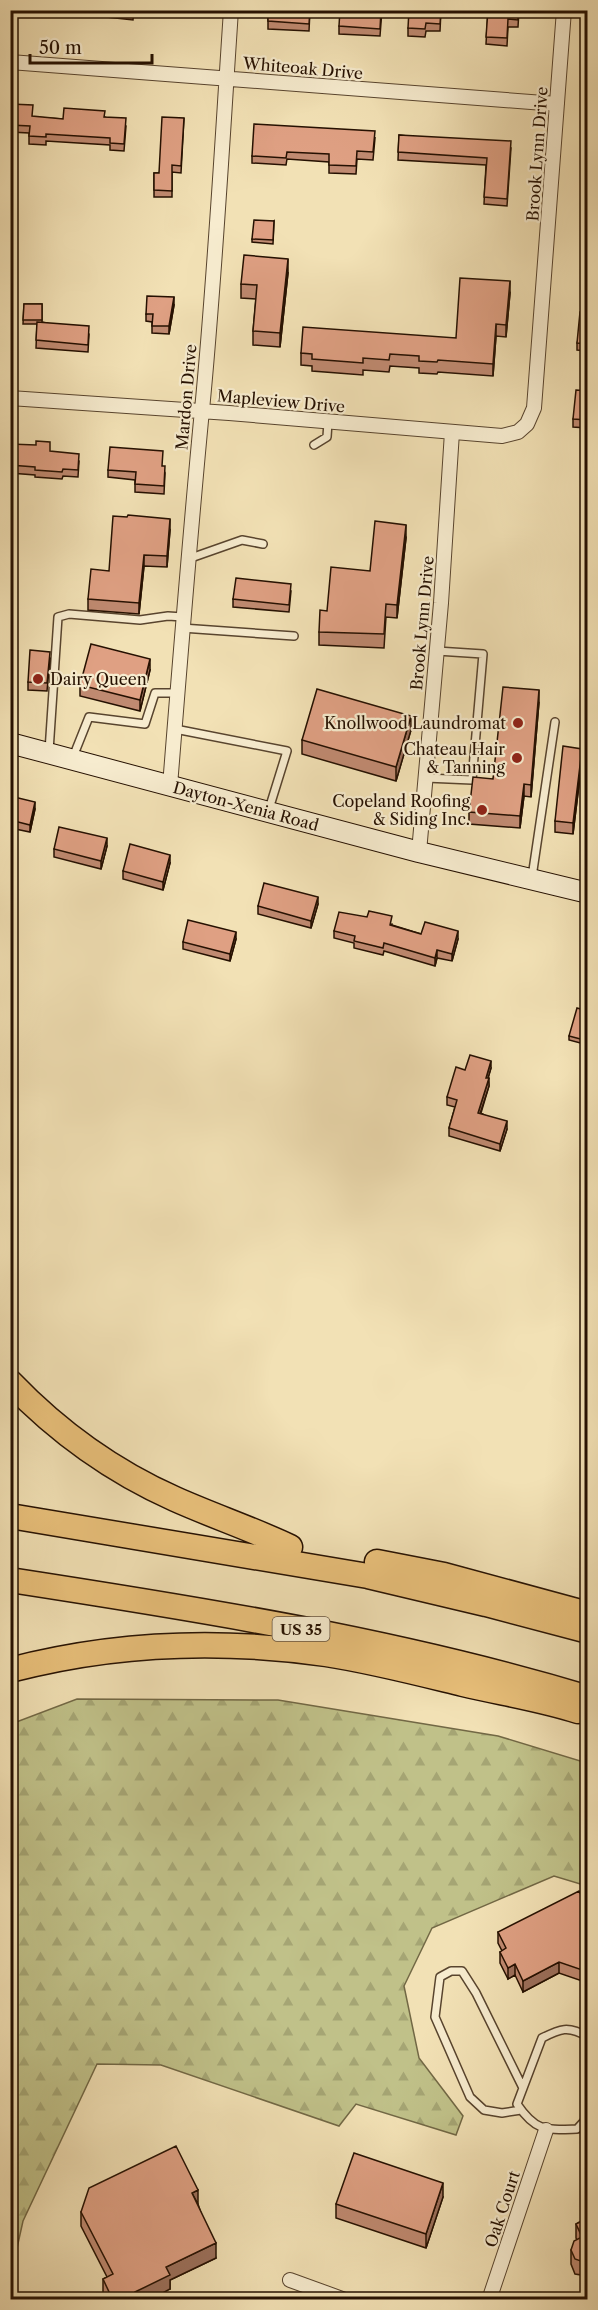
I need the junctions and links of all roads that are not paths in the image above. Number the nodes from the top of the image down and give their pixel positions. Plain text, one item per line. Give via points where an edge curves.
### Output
1 (231, 10) edge
2 (564, 10) edge
3 (10, 62) edge
4 (226, 78) junction
5 (558, 104) junction
6 (10, 398) edge
7 (534, 408) joint
8 (202, 411) junction
9 (328, 422) junction
10 (452, 432) junction
11 (314, 446) dead end
12 (263, 544) dead end
13 (188, 559) junction
14 (183, 623) junction
15 (294, 636) dead end
16 (437, 651) junction
17 (177, 693) junction
18 (555, 722) dead end
19 (175, 729) junction
20 (10, 743) edge
21 (48, 753) junction
22 (72, 760) junction
23 (426, 777) junction
24 (170, 786) junction
25 (268, 812) junction
26 (419, 852) junction
27 (531, 879) junction
28 (588, 892) edge
29 (10, 1382) edge
30 (10, 1501) edge
31 (10, 1516) edge
32 (290, 1547) junction
33 (10, 1580) edge
34 (588, 1614) edge
35 (588, 1631) edge
36 (10, 1670) edge
37 (588, 1698) edge
38 (588, 1714) edge
39 (588, 2037) edge
40 (523, 2088) junction
41 (521, 2110) junction
42 (588, 2117) edge
43 (546, 2130) junction
44 (290, 2280) dead end
45 (345, 2300) edge
46 (489, 2300) edge

1 - 4 street, Mardon Drive
2 - 5 street, Brook Lynn Drive
3 - 4 street, Whiteoak Drive
4 - 5 street, Whiteoak Drive
4 - 8 street, Mardon Drive
5 - 7 street, Brook Lynn Drive
6 - 8 street, Mapleview Drive
7 - 10 street, Mapleview Drive via 527,424 510,435
8 - 9 street, Mapleview Drive
8 - 13 street, Mardon Drive
9 - 10 street, Mapleview Drive
9 - 11 lane via 327,437
10 - 16 street, Brook Lynn Drive
12 - 13 lane via 242,540
13 - 14 street, Mardon Drive
14 - 15 lane
14 - 17 street, Mardon Drive
14 - 21 lane via 168,616 140,620 69,614 58,617
16 - 23 street, Brook Lynn Drive
16 - 23 lane via 483,654 472,780
17 - 19 street, Mardon Drive
17 - 22 lane via 155,693 145,724 89,717
18 - 27 lane
19 - 24 street, Mardon Drive
19 - 25 lane via 287,751
20 - 21 main road, Dayton-Xenia Road
21 - 22 main road, Dayton-Xenia Road
22 - 24 main road, Dayton-Xenia Road
23 - 26 street, Brook Lynn Drive
24 - 25 main road, Dayton-Xenia Road
25 - 26 main road, Dayton-Xenia Road
26 - 27 main road, Dayton-Xenia Road
27 - 28 main road, Dayton-Xenia Road
29 - 32 highway via 60,1428 126,1475
30 - 32 highway
31 - 35 highway via 368,1576
32 - 34 highway via 444,1575
33 - 37 highway, US 35 via 348,1638 466,1664
36 - 38 highway via 70,1657 164,1646 285,1649 410,1671
39 - 40 lane via 562,2028 542,2038
40 - 41 lane via 517,2104
40 - 41 lane via 462,1971 440,1977 435,2017 470,2097 484,2110 502,2114
41 - 43 lane via 527,2119
42 - 43 lane via 577,2129
43 - 46 street, Oak Court
44 - 45 street

